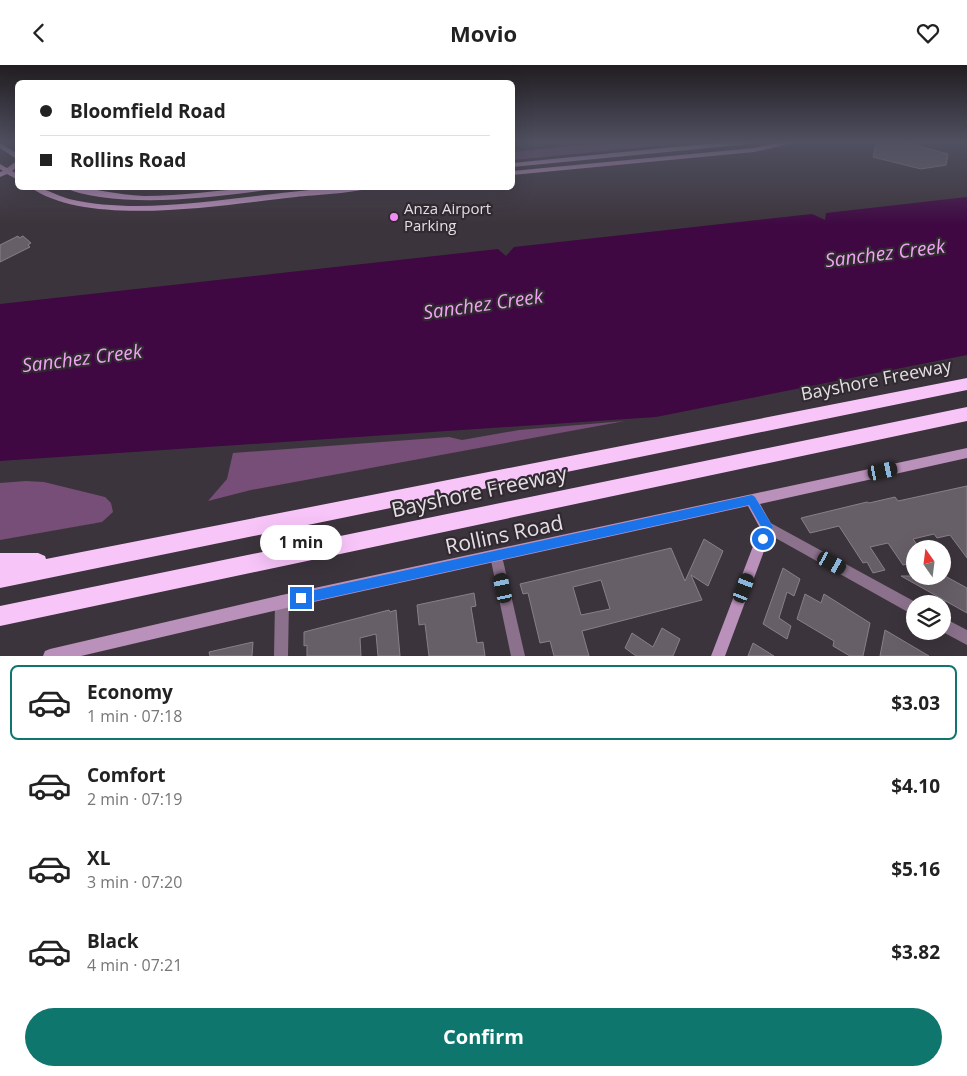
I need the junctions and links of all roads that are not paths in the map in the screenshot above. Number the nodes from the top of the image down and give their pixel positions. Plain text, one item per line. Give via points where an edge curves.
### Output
1 (2, 170) edge
2 (553, 170) edge
3 (515, 173) edge
4 (15, 176) edge
5 (41, 190) edge
6 (78, 190) edge
7 (242, 190) edge
8 (318, 190) edge
9 (142, 199) junction
10 (136, 208) junction
11 (967, 384) edge
12 (967, 414) edge
13 (967, 453) edge
14 (752, 500) junction
15 (768, 527) junction
16 (496, 556) junction
17 (0, 563) edge
18 (70, 564) junction
19 (0, 578) edge
20 (282, 602) junction
21 (906, 604) edge
22 (0, 615) edge
23 (951, 629) edge
24 (967, 638) edge
25 (50, 656) edge
26 (281, 656) edge
27 (518, 656) edge
28 (718, 656) edge

1 - 4 main road
2 - 3 main road
5 - 10 main road via 69,201
6 - 9 main road
7 - 9 main road
8 - 10 main road
9 - 10 main road
11 - 18 highway, Bayshore Freeway
12 - 22 highway, Bayshore Freeway
13 - 14 main road, Rollins Road
14 - 15 main road
14 - 16 main road, Rollins Road
15 - 21 street
15 - 28 main road
16 - 20 main road, Rollins Road
16 - 27 street
17 - 18 highway
18 - 19 highway, Bayshore Freeway
20 - 25 main road, Rollins Road
20 - 26 street
23 - 24 street

